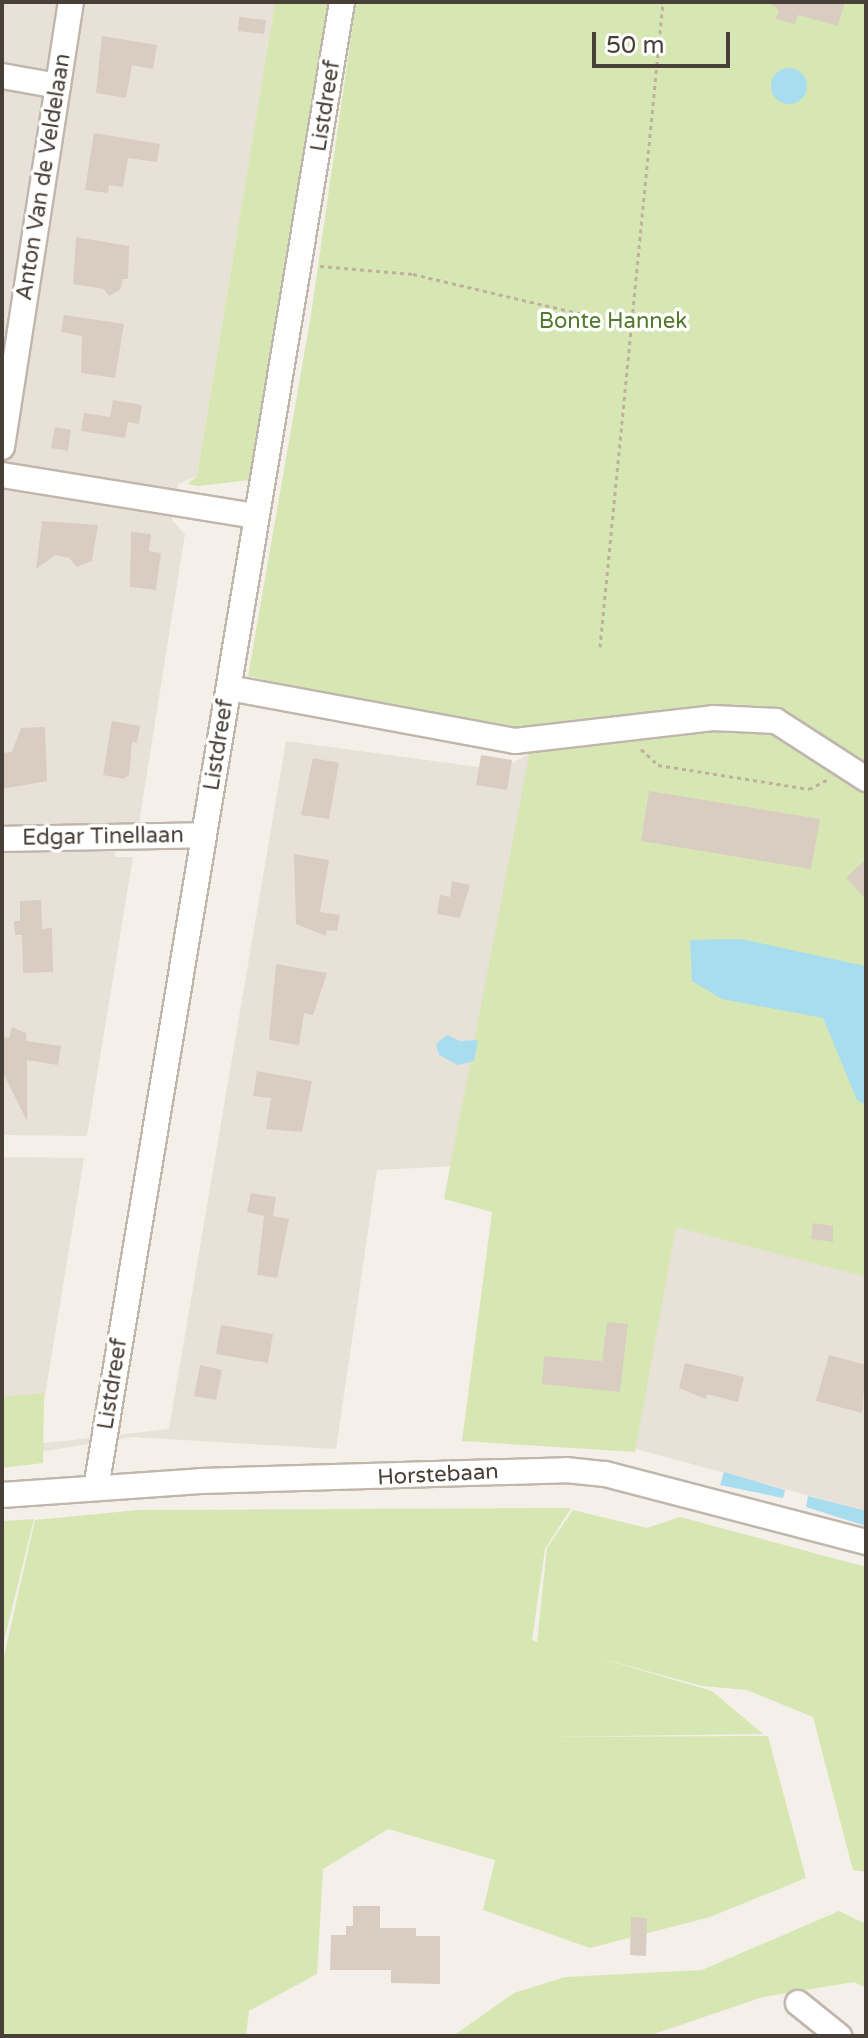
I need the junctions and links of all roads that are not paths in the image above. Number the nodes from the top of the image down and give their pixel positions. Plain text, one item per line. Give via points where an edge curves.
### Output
1 (71, 2) edge
2 (342, 2) edge
3 (2, 76) edge
4 (58, 86) junction
5 (2, 447) edge
6 (2, 475) edge
7 (256, 516) junction
8 (229, 688) junction
9 (866, 779) edge
10 (204, 835) junction
11 (2, 839) edge
12 (96, 1488) junction
13 (2, 1495) edge
14 (866, 1542) edge
15 (798, 2003) dead end
16 (839, 2036) edge

1 - 4 street, Anton Van de Veldelaan
2 - 7 street, Listdreef
3 - 4 street
4 - 5 street, Anton Van de Veldelaan
6 - 7 street
7 - 8 street, Listdreef
8 - 9 street via 515,741 713,718 776,721
8 - 10 street, Listdreef
10 - 11 street, Edgar Tinellaan
10 - 12 street, Listdreef
12 - 13 street, Horstebaan
12 - 14 street, Horstebaan via 566,1470 605,1474
15 - 16 street

